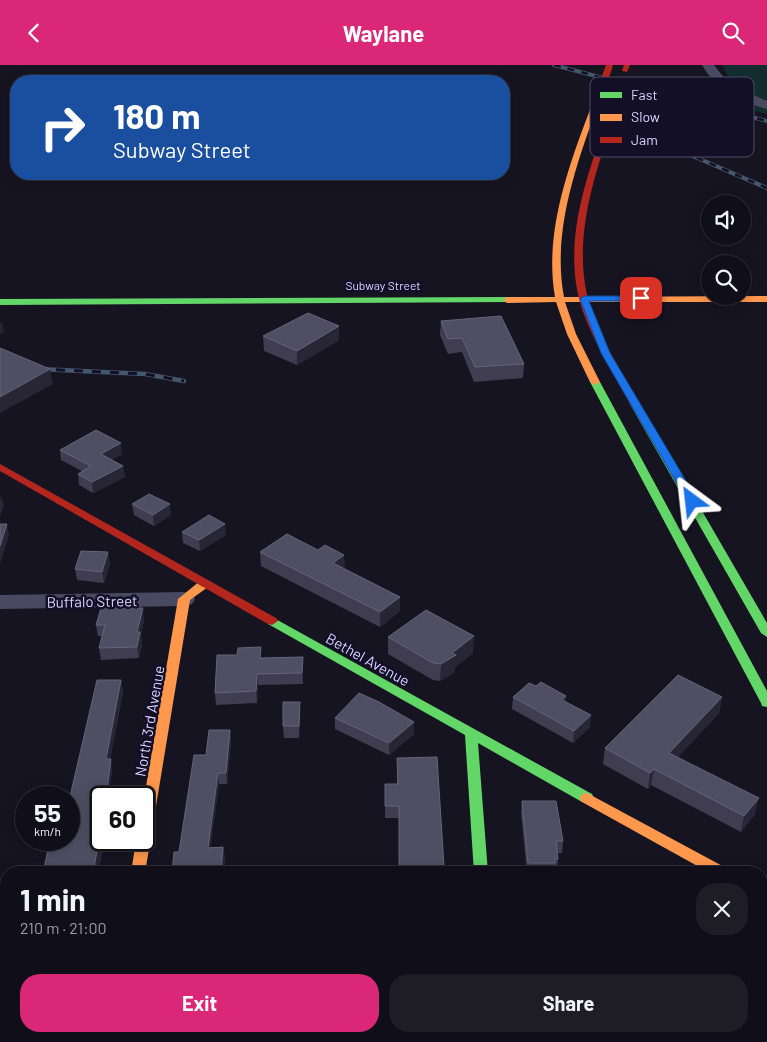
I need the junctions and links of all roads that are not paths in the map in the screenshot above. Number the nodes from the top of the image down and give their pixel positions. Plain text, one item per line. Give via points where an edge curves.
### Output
1 (708, 65) edge
2 (714, 77) edge
3 (754, 99) edge
4 (767, 105) edge
5 (590, 123) edge
6 (601, 157) edge
7 (559, 299) junction
8 (584, 299) junction
9 (767, 299) edge
10 (0, 302) edge
11 (0, 467) edge
12 (204, 584) junction
13 (184, 599) junction
14 (0, 602) edge
15 (767, 633) edge
16 (767, 703) edge
17 (471, 734) junction
18 (139, 866) edge
19 (480, 866) edge
20 (710, 866) edge

1 - 2 street
3 - 4 street
5 - 7 main road, bridge via 556,236 554,263
6 - 8 main road via 580,236 579,271
7 - 8 main road, Subway Street
7 - 10 main road, Subway Street
7 - 16 main road via 563,317 579,353
8 - 9 main road, Subway Street
8 - 15 main road via 606,353
11 - 12 main road, Bethel Avenue
12 - 13 main road
12 - 17 main road, Bethel Avenue
13 - 14 street, Buffalo Street
13 - 18 main road, North 3rd Avenue
17 - 19 main road
17 - 20 main road, Bethel Avenue

